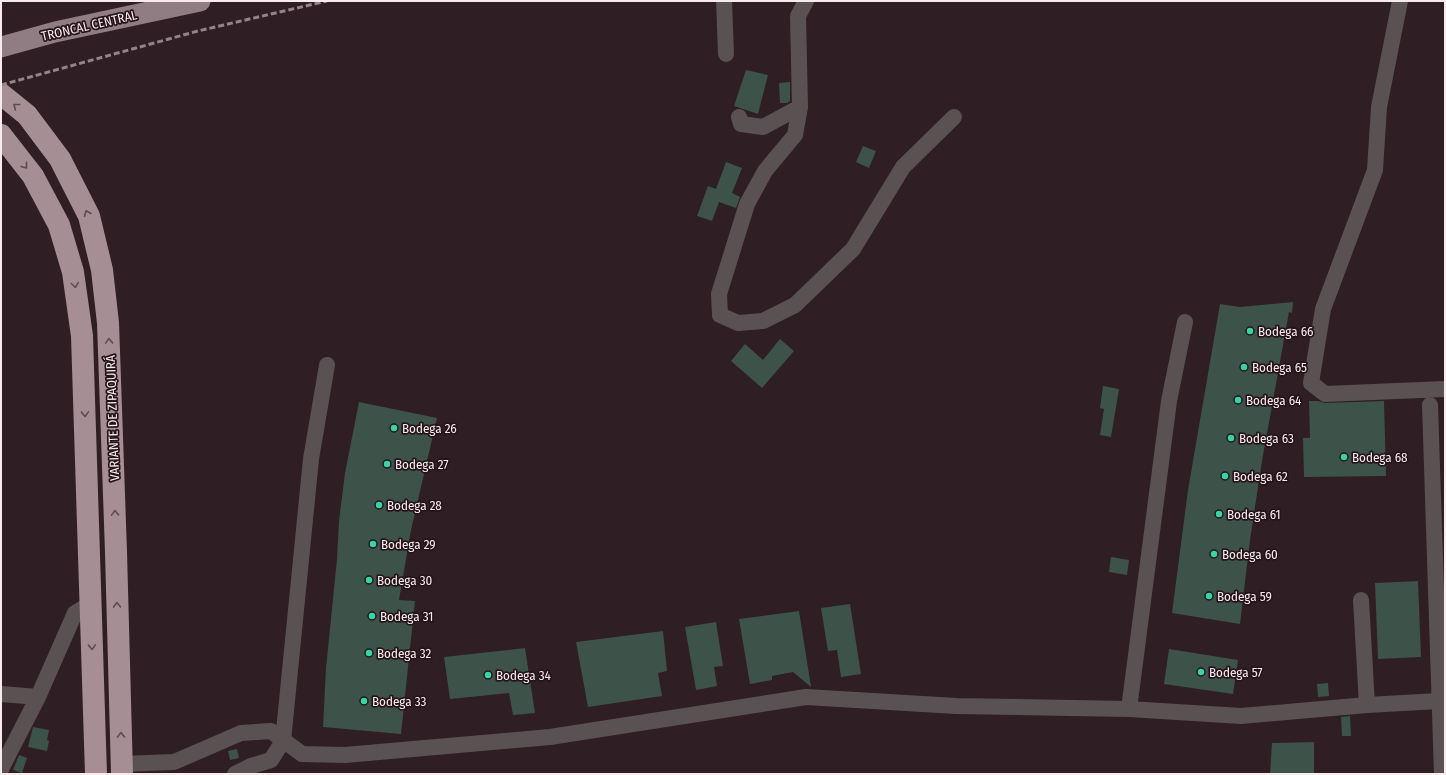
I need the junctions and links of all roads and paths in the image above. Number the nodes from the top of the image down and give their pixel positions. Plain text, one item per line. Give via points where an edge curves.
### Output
1 (200, 1) edge
2 (724, 1) edge
3 (806, 1) edge
4 (1400, 1) edge
5 (1, 47) edge
6 (726, 54) dead end
7 (1, 94) edge
8 (800, 107) junction
9 (739, 117) dead end
10 (954, 117) dead end
11 (1, 135) edge
12 (1185, 322) dead end
13 (327, 365) dead end
14 (1445, 389) edge
15 (1430, 405) dead end
16 (1361, 600) dead end
17 (90, 604) junction
18 (1, 694) edge
19 (38, 697) junction
20 (1439, 701) junction
21 (1367, 705) junction
22 (1129, 708) junction
23 (283, 741) junction
24 (1, 769) edge
25 (121, 769) edge
26 (96, 770) edge
27 (235, 774) edge
28 (1442, 774) edge

1 - 5 main road, TRONCAL CENTRAL via 55,32
2 - 6 street
3 - 8 street via 798,16
4 - 14 street via 1379,107 1375,170 1323,309 1312,383 1325,394
25 -> 7 highway, VARIANTE DE ZIPAQUIRÁ via 108,323 102,270 89,216 60,159 27,115
8 - 9 street via 763,127 742,124
8 - 10 street via 795,135 765,171 747,204 719,294 720,315 738,324 763,322 795,305 853,249 903,167
11 -> 17 highway, VARIANTE DE ZIPAQUIRÁ via 32,176 59,226 73,272 82,336
12 - 22 street via 1169,401
13 - 23 street via 311,459
15 - 20 street
16 - 21 street
17 - 19 street via 76,613
17 -> 26 highway, VARIANTE DE ZIPAQUIRÁ
18 - 19 street
19 - 24 street
20 - 21 street
20 - 28 street
21 - 22 street via 1241,716
22 - 23 street via 956,706 806,697 550,737 345,755 302,754
23 - 25 street via 271,730 241,733 174,762
23 - 27 street via 271,760

